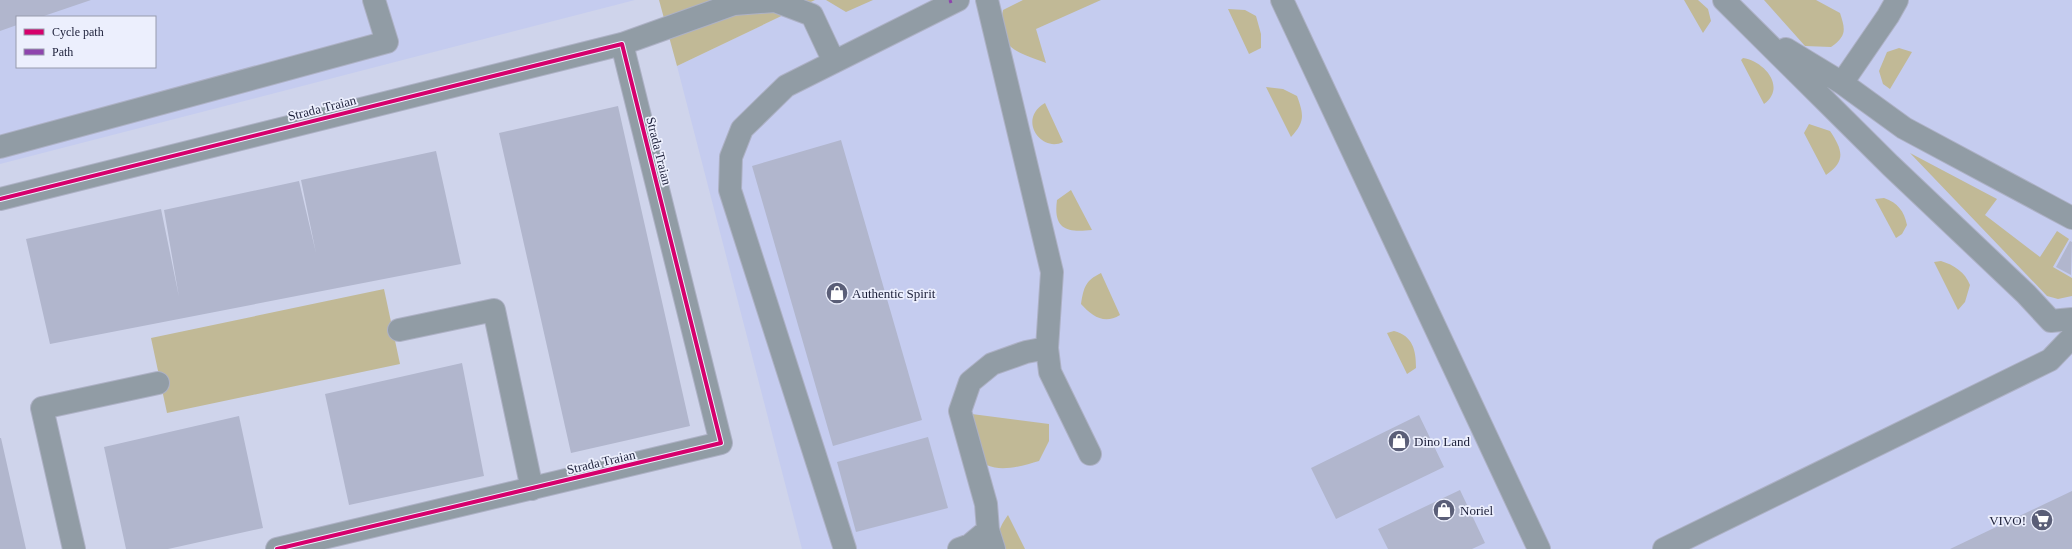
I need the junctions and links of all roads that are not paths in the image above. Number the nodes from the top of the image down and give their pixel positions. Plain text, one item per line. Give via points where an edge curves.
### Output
1 (374, 0) edge
2 (958, 0) edge
3 (987, 0) edge
4 (1282, 0) edge
5 (1724, 0) edge
6 (1897, 0) edge
7 (1757, 32) junction
8 (622, 44) junction
9 (834, 62) junction
10 (1842, 82) junction
11 (0, 147) edge
12 (0, 199) edge
13 (2072, 218) edge
14 (2072, 319) edge
15 (399, 330) dead end
16 (2072, 337) edge
17 (1047, 348) junction
18 (158, 383) dead end
19 (1090, 454) dead end
20 (532, 489) junction
21 (991, 539) edge
22 (74, 549) edge
23 (277, 549) edge
24 (845, 549) edge
25 (959, 549) edge
26 (1539, 549) edge
27 (1664, 549) edge

1 - 11 street via 387,42
2 - 9 street
3 - 17 street via 1052,272
4 - 26 street
5 - 7 street
6 - 10 street
7 - 10 street
7 - 14 street via 1890,165 2026,294 2051,322
8 - 9 street via 734,4 775,1 812,15
8 - 12 street, Strada Traian
8 - 20 street, Strada Traian via 721,444
9 - 24 street via 786,86 742,129 731,157 730,190
10 - 13 street via 1904,128
15 - 20 street via 494,310
16 - 27 street via 2050,360
17 - 19 street via 1050,372
17 - 21 street via 1026,352 992,364 970,382 960,411 986,504
18 - 22 street via 42,408
20 - 23 street, Strada Traian
21 - 25 street

